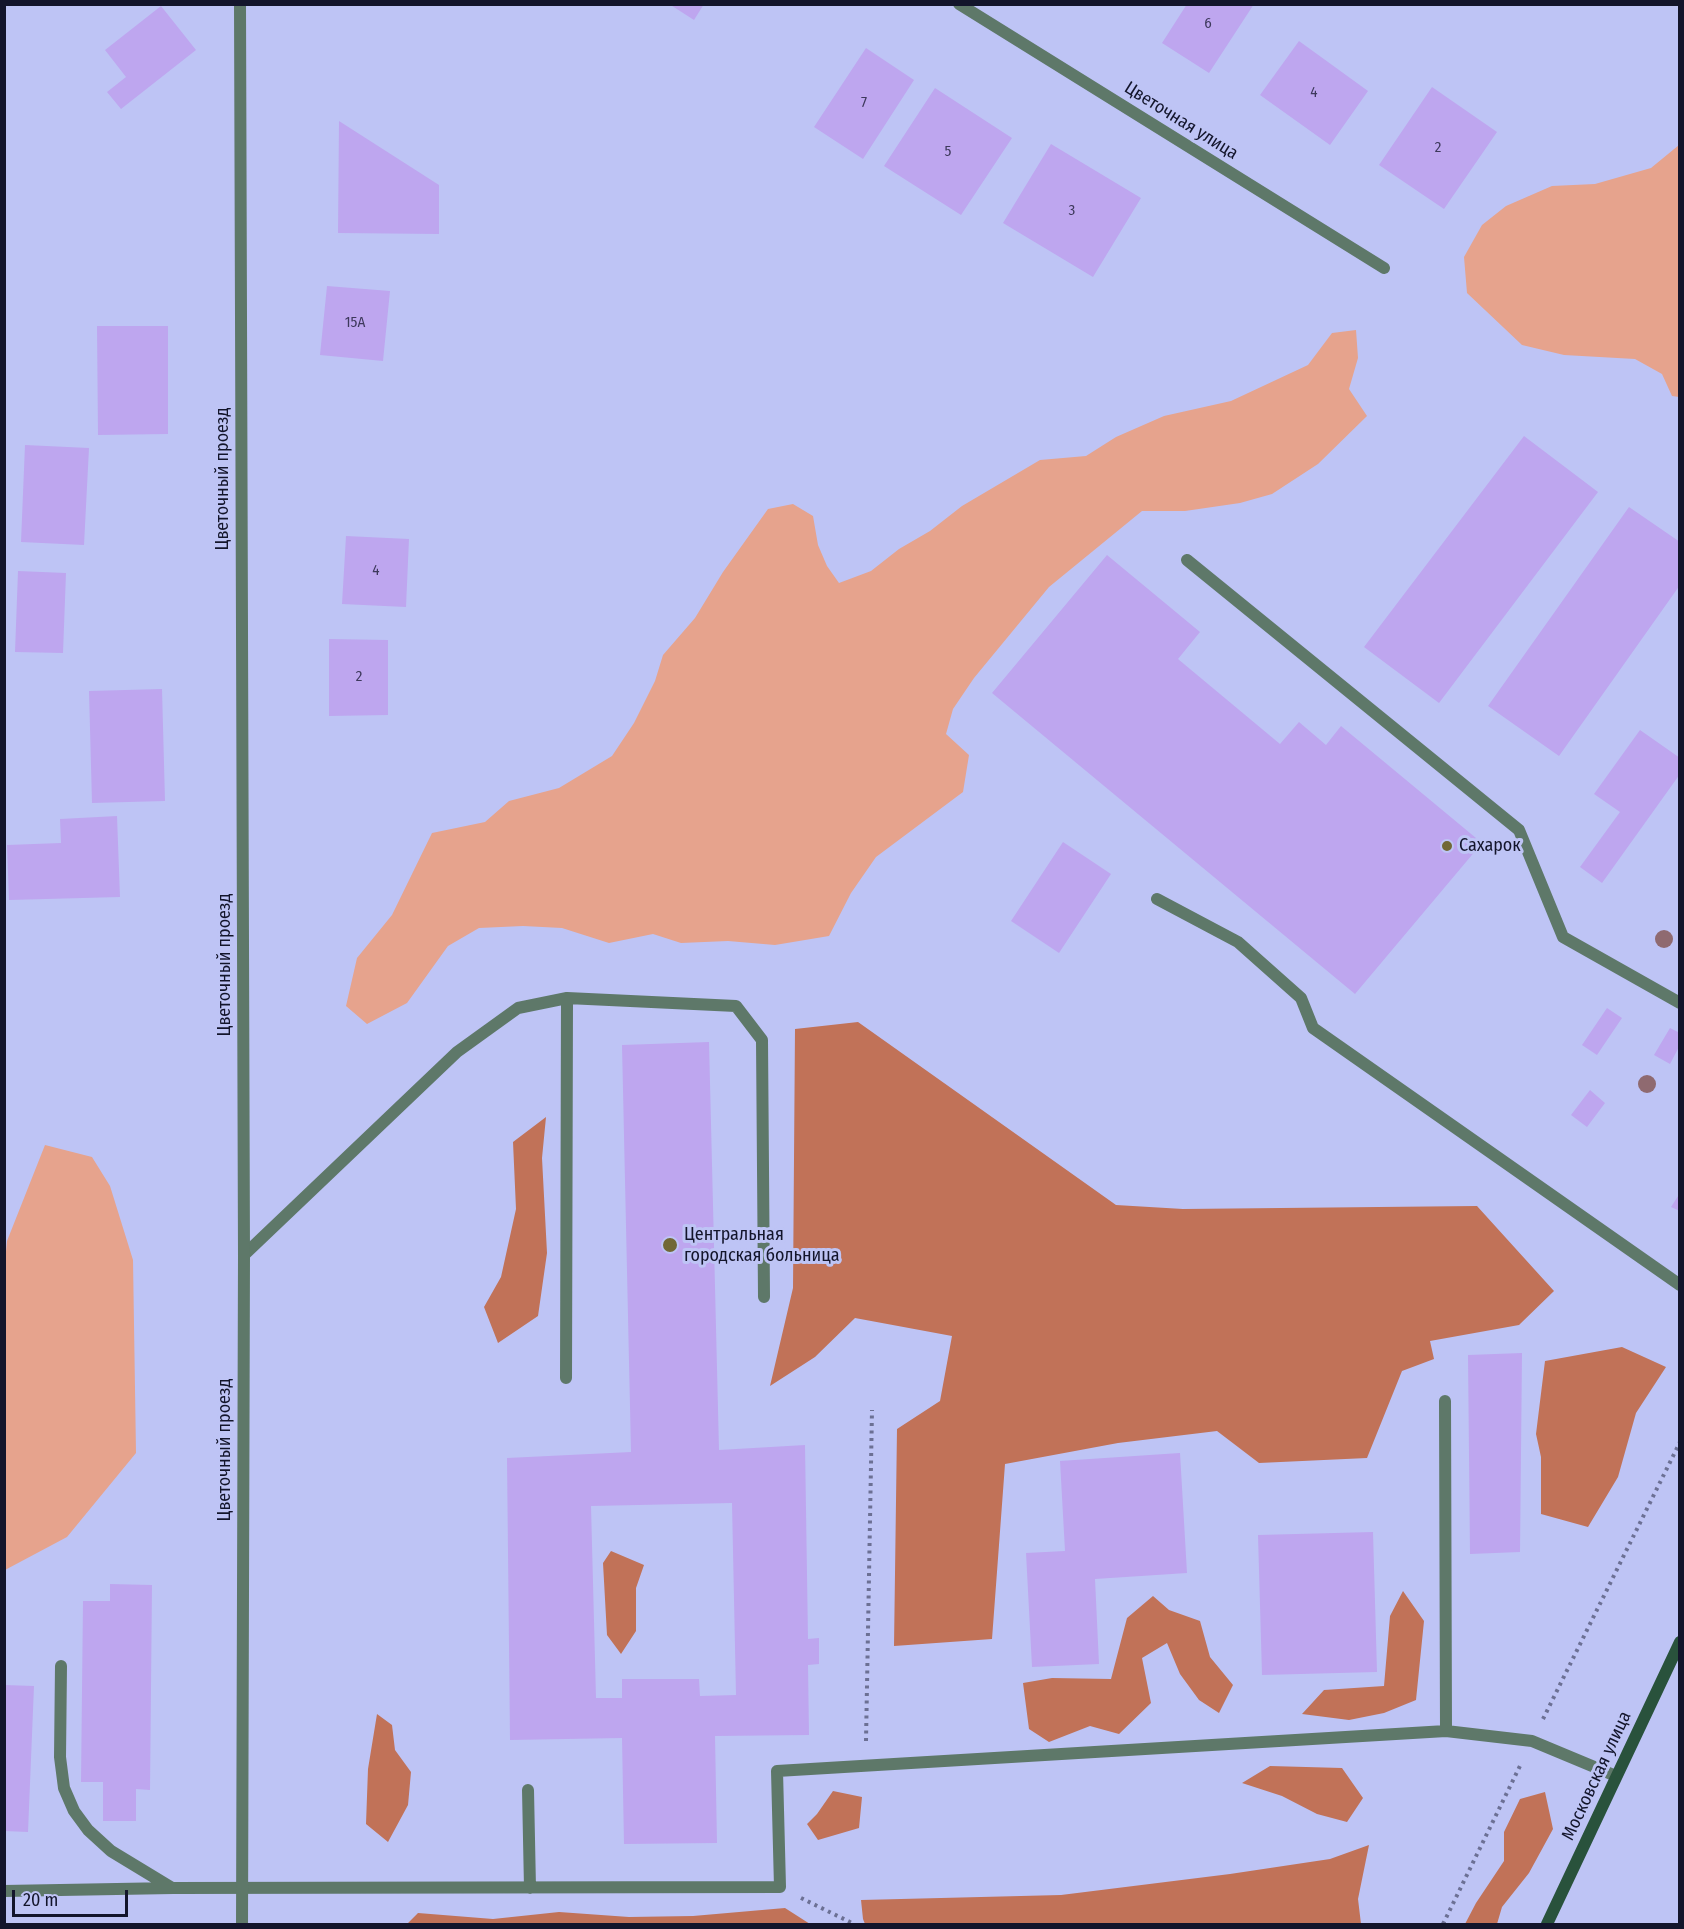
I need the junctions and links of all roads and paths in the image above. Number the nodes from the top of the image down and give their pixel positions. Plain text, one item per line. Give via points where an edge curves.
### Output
1 (240, 4) edge
2 (959, 4) edge
3 (1384, 268) dead end
4 (1187, 560) dead end
5 (1157, 899) dead end
6 (567, 998) junction
7 (1680, 1003) edge
8 (244, 1255) junction
9 (1680, 1285) edge
10 (764, 1297) dead end
11 (566, 1378) dead end
12 (1445, 1401) dead end
13 (872, 1410) dead end
14 (1680, 1442) edge
15 (1680, 1642) edge
16 (61, 1666) dead end
17 (1446, 1731) junction
18 (1532, 1741) junction
19 (866, 1766) junction
20 (1616, 1776) junction
21 (528, 1790) dead end
22 (780, 1887) junction
23 (173, 1888) junction
24 (530, 1888) junction
25 (242, 1889) junction
26 (4, 1891) edge
27 (242, 1924) edge
28 (854, 1924) edge
29 (1443, 1924) edge
30 (1547, 1924) edge

1 - 8 street, Цветочный проезд
2 - 3 street, Цветочная улица
4 - 7 street via 1519,830 1563,937
5 - 9 street via 1238,942 1301,998 1313,1028
6 - 8 street via 518,1008 457,1053
6 - 10 street via 736,1006 762,1040
6 - 11 street
8 - 25 street, Цветочный проезд
12 - 17 street
13 - 19 path
14 - 18 path
15 - 20 street, Московская улица
16 - 23 street via 60,1757 64,1788 74,1811 111,1851
17 - 18 street
17 - 19 street
18 - 20 street
18 - 29 path
19 - 22 street via 777,1771
20 - 30 street, Московская улица
21 - 24 street
22 - 24 street
22 - 28 path
23 - 25 street
23 - 26 street
24 - 25 street
25 - 27 street, Цветочный проезд

